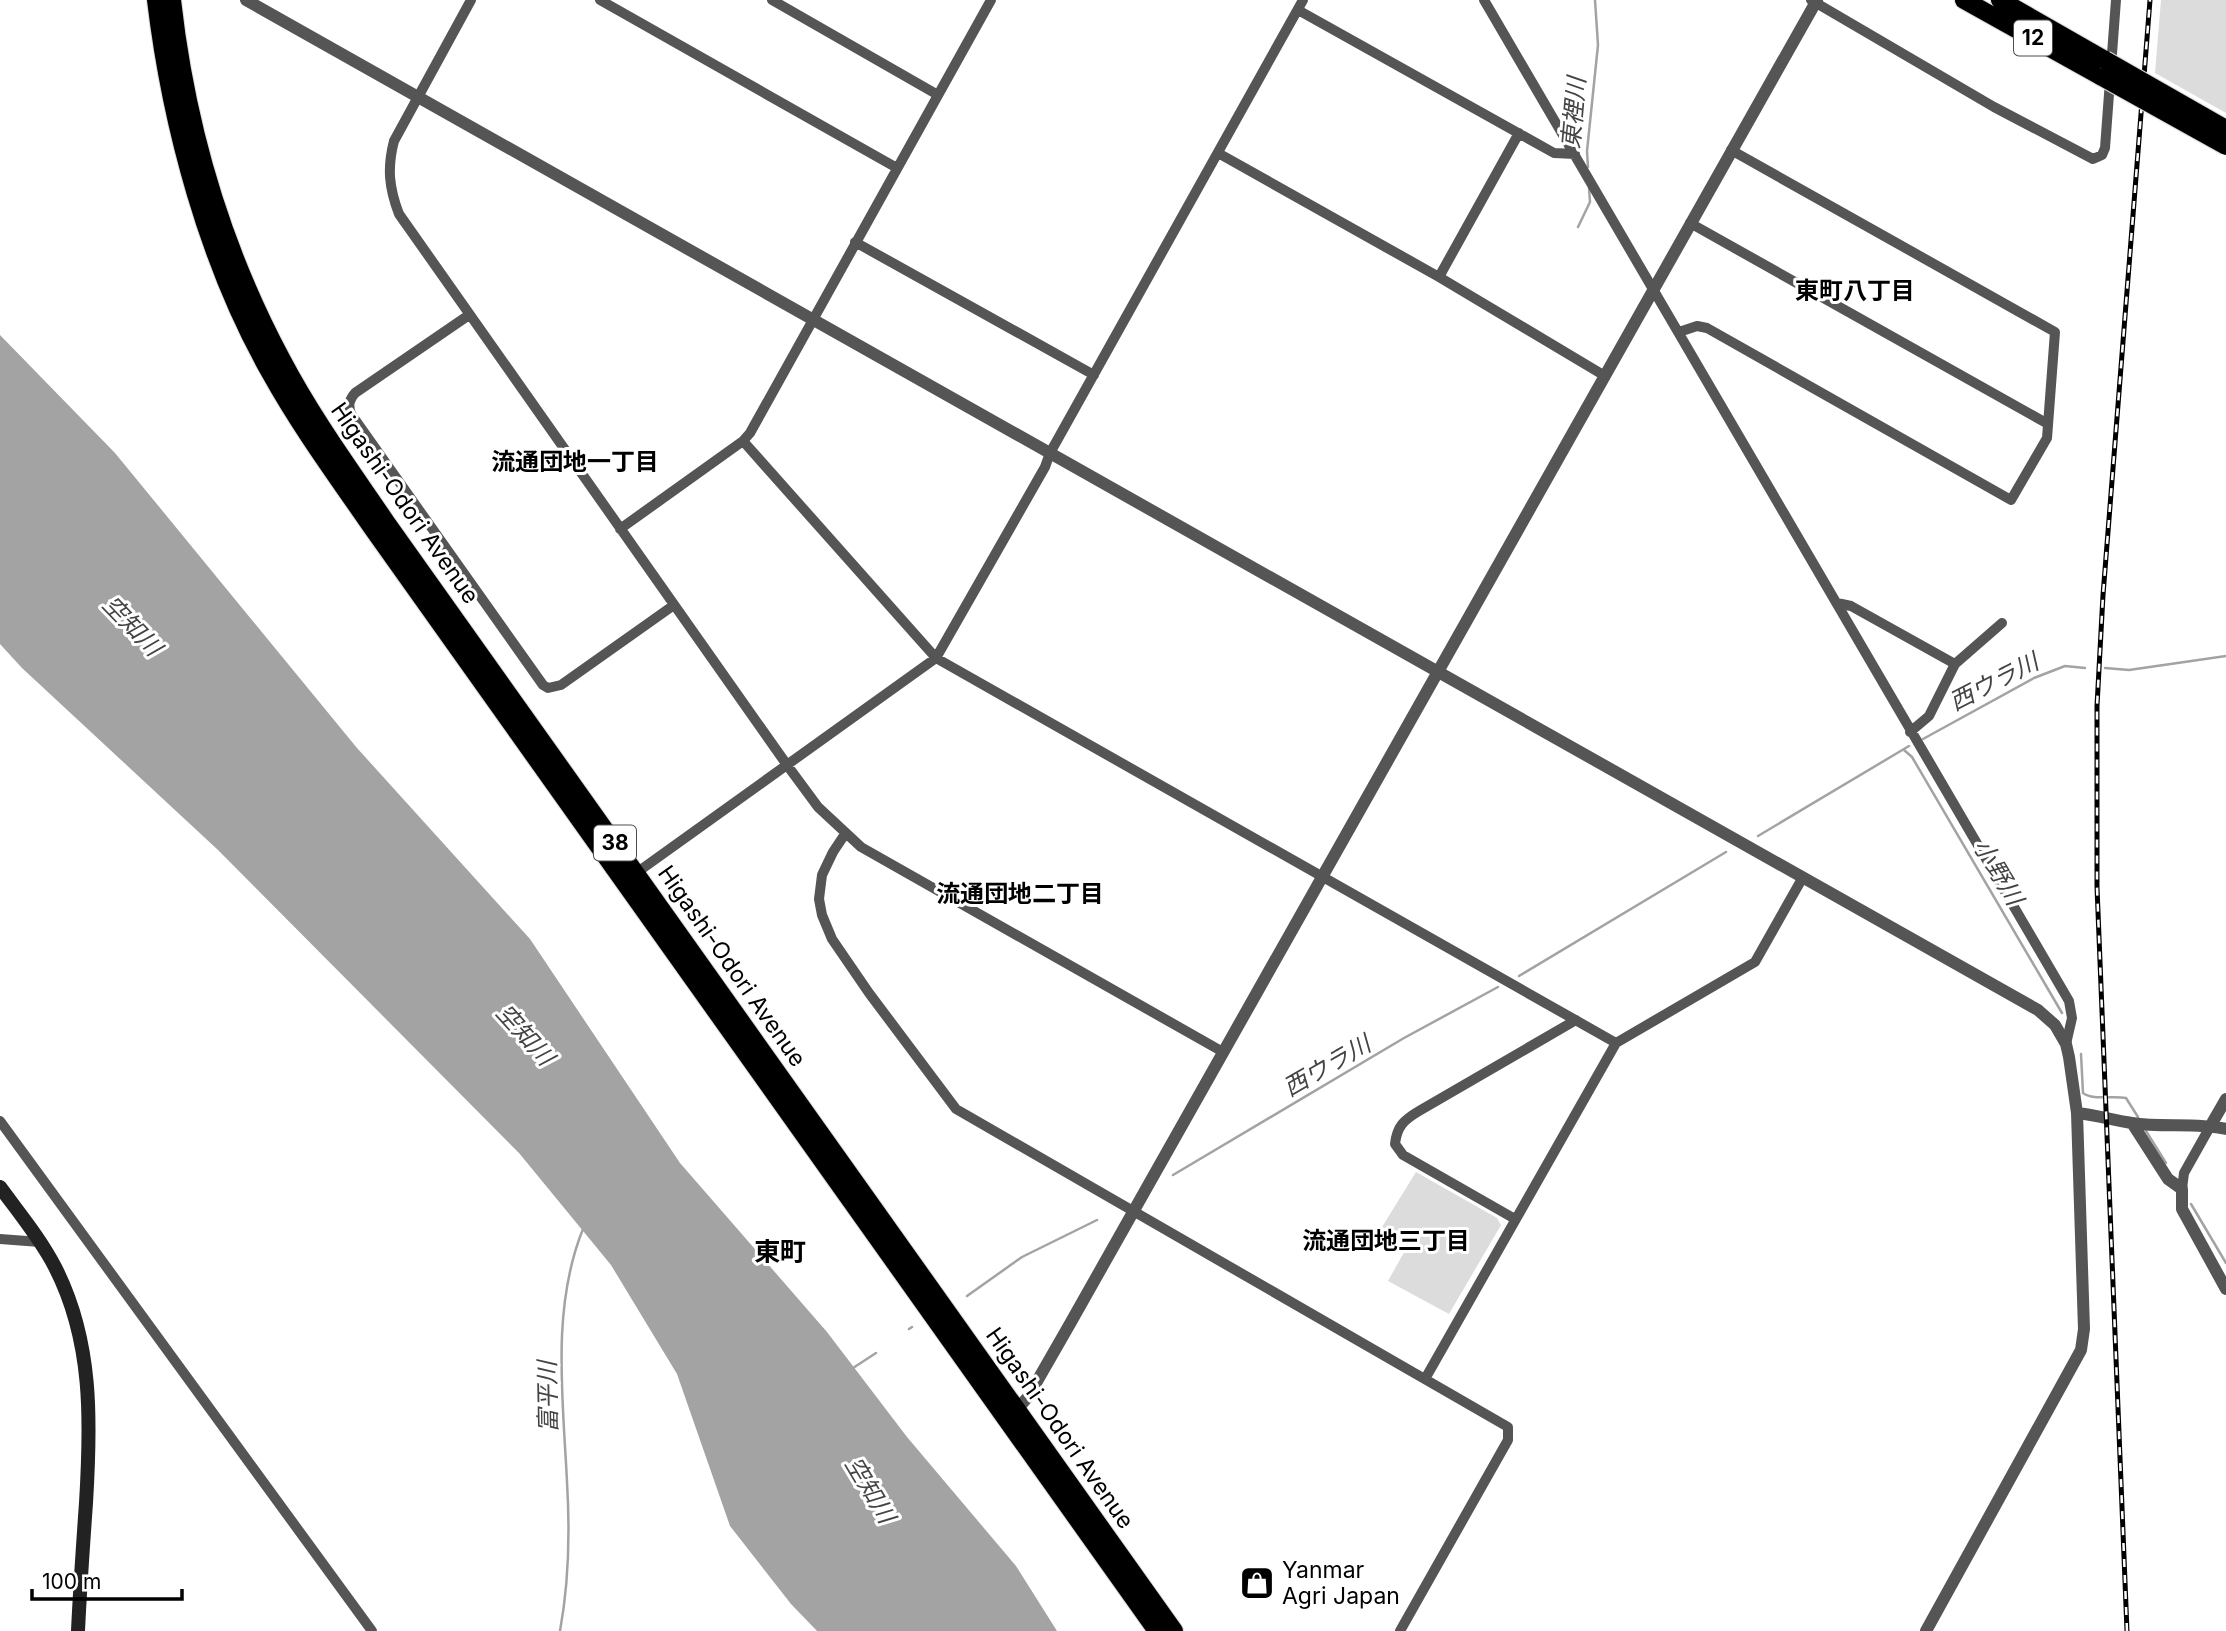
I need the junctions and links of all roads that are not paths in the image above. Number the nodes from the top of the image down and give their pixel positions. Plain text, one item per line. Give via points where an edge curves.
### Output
1 (156, 0) edge
2 (172, 0) edge
3 (246, 0) edge
4 (471, 0) edge
5 (600, 0) edge
6 (772, 0) edge
7 (991, 0) edge
8 (1484, 0) edge
9 (1964, 0) edge
10 (2000, 0) edge
11 (2116, 0) edge
12 (1815, 1) edge
13 (1298, 4) edge
14 (2103, 68) junction
15 (938, 95) junction
16 (418, 97) junction
17 (2226, 129) edge
18 (1519, 133) junction
19 (2226, 146) edge
20 (1731, 150) junction
21 (1218, 153) junction
22 (1575, 154) junction
23 (897, 168) junction
24 (1690, 223) junction
25 (855, 242) junction
26 (1439, 277) junction
27 (1655, 288) junction
28 (469, 315) junction
29 (812, 319) junction
30 (1679, 332) junction
31 (1094, 375) junction
32 (1605, 376) junction
33 (2048, 424) junction
34 (743, 441) junction
35 (1050, 453) junction
36 (620, 529) junction
37 (1837, 603) junction
38 (674, 605) junction
39 (2002, 623) dead end
40 (936, 658) junction
41 (1955, 664) junction
42 (1438, 672) junction
43 (1910, 732) junction
44 (787, 765) junction
45 (845, 834) junction
46 (630, 877) junction
47 (1322, 877) junction
48 (1803, 877) junction
49 (1576, 1020) junction
50 (1616, 1044) junction
51 (2066, 1044) junction
52 (1223, 1052) junction
53 (2226, 1099) edge
54 (2077, 1113) junction
55 (0, 1121) edge
56 (2132, 1123) junction
57 (2211, 1125) junction
58 (2226, 1129) edge
59 (0, 1187) edge
60 (2182, 1189) junction
61 (1133, 1213) junction
62 (1515, 1219) junction
63 (0, 1239) edge
64 (40, 1242) junction
65 (2226, 1289) edge
66 (1425, 1379) junction
67 (1012, 1415) junction
68 (78, 1631) edge
69 (372, 1631) edge
70 (1157, 1631) edge
71 (1174, 1631) edge
72 (1400, 1631) edge
73 (1926, 1631) edge

1 - 46 highway, Higashi-Odori Avenue / 38 via 179,135 211,240 270,372 373,529
2 - 46 highway, Higashi-Odori Avenue / 38 via 193,131 226,235 282,360 314,417
3 - 16 street
4 - 16 street
5 - 23 street
6 - 15 street
7 - 15 street
8 - 22 street
9 - 14 highway, 12
10 - 14 highway, 12
11 - 12 street via 2105,148 2093,159 1994,107
12 - 20 street
13 - 18 street
13 - 21 street
14 - 17 highway, 12, bridge
14 - 19 highway, 12, bridge
15 - 23 street
16 - 28 street via 394,141 389,181 399,214
16 - 29 street
18 - 22 street via 1554,153
18 - 26 street
20 - 24 street
20 - 33 street via 2054,332
21 - 26 street
21 - 31 street
22 - 27 street
23 - 25 street
24 - 27 street
24 - 33 street
25 - 29 street
25 - 31 street
26 - 32 street
27 - 30 street
27 - 32 street
28 - 36 street
28 - 38 street via 350,399 351,414 404,489 548,688 561,685
29 - 34 street
29 - 35 street
30 - 33 street via 1707,328 2011,500 2047,438
30 - 37 street
31 - 35 street
32 - 42 street
34 - 36 street
34 - 40 street
35 - 40 street
35 - 42 street
36 - 38 street
37 - 41 street via 1851,606
37 - 43 street
38 - 44 street
39 - 41 street
40 - 44 street
40 - 47 street
41 - 43 street via 1929,716
42 - 47 street
42 - 48 street
43 - 51 street via 2069,1001 2072,1018
44 - 45 street
44 - 46 street
45 - 52 street
45 - 61 street via 822,875 818,899 822,915 832,939 941,1091 966,1116
46 - 67 highway, Higashi-Odori Avenue / 38
47 - 49 street
47 - 52 street
48 - 50 street via 1755,962
48 - 51 street via 2038,1010 2055,1025
49 - 50 street
49 - 62 street via 1401,1122 1396,1134 1395,1144 1403,1154
50 - 62 street
51 - 54 street
52 - 61 street
53 - 57 street
54 - 56 street
54 - 73 street via 2081,1350
55 - 69 street
56 - 57 street
56 - 60 street via 2168,1180
57 - 58 street
57 - 60 street via 2184,1174
59 - 64 main road
60 - 65 street via 2182,1209
61 - 66 street
61 - 67 street via 1028,1397
62 - 66 street
63 - 64 street
64 - 68 main road via 76,1320 87,1376 89,1458
66 - 72 street via 1502,1423 1509,1434
67 - 70 highway, Higashi-Odori Avenue / 38
67 - 71 highway, Higashi-Odori Avenue / 38

